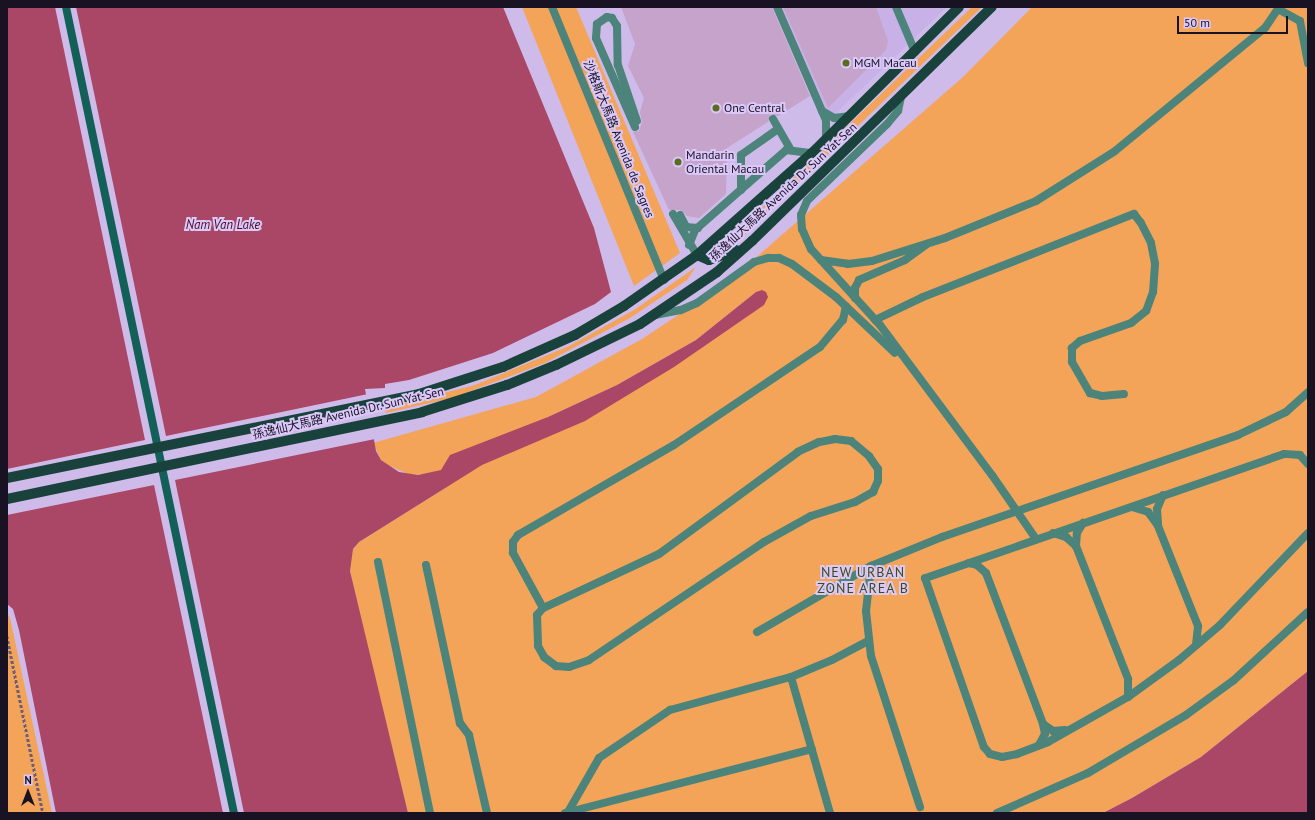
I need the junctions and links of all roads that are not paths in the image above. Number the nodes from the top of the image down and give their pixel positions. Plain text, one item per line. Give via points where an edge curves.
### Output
1 (66, 7) edge
2 (552, 7) edge
3 (776, 7) edge
4 (896, 7) edge
5 (959, 7) edge
6 (992, 7) edge
7 (1279, 8) edge
8 (914, 52) junction
9 (1308, 63) edge
10 (901, 97) junction
11 (821, 110) junction
12 (852, 115) junction
13 (773, 119) dead end
14 (636, 124) joint
15 (778, 129) junction
16 (826, 139) junction
17 (790, 149) junction
18 (812, 153) junction
19 (741, 190) junction
20 (698, 228) junction
21 (752, 241) junction
22 (930, 242) junction
23 (689, 245) junction
24 (697, 255) junction
25 (821, 260) junction
26 (664, 280) junction
27 (859, 280) junction
28 (847, 288) junction
29 (829, 291) junction
30 (856, 298) junction
31 (846, 306) junction
32 (655, 315) junction
33 (875, 320) junction
34 (908, 366) junction
35 (1308, 392) edge
36 (1124, 394) dead end
37 (1308, 464) edge
38 (7, 478) edge
39 (1163, 495) junction
40 (7, 499) edge
41 (1130, 506) junction
42 (1017, 512) junction
43 (1084, 522) junction
44 (1158, 526) junction
45 (1052, 533) junction
46 (1308, 533) edge
47 (1036, 539) junction
48 (1076, 546) junction
49 (993, 554) junction
50 (378, 562) dead end
51 (968, 563) junction
52 (426, 565) dead end
53 (871, 566) junction
54 (986, 573) junction
55 (543, 608) junction
56 (1308, 612) edge
57 (1196, 621) junction
58 (1220, 625) junction
59 (757, 632) dead end
60 (868, 641) junction
61 (1196, 646) junction
62 (791, 677) junction
63 (1128, 679) junction
64 (1148, 683) junction
65 (1128, 697) junction
66 (1043, 724) junction
67 (1070, 730) junction
68 (1039, 745) junction
69 (812, 749) junction
70 (920, 807) dead end
71 (234, 813) edge
72 (430, 813) edge
73 (487, 813) edge
74 (566, 813) edge
75 (830, 813) edge
76 (997, 813) edge

1 - 71 main road
2 - 26 street, 沙格斯大馬路 Avenida de Sagres
3 - 11 street
4 - 8 street
5 - 8 main road, 孫逸仙大馬路 Avenida Dr. Sun Yat-Sen
6 - 10 main road, 孫逸仙大馬路 Avenida Dr. Sun Yat-Sen
7 - 9 street via 1300,21
7 - 22 street via 1265,28 1114,150 1036,201
8 - 12 main road, 孫逸仙大馬路 Avenida Dr. Sun Yat-Sen
10 - 21 main road, 孫逸仙大馬路 Avenida Dr. Sun Yat-Sen
10 - 25 street via 895,116 812,194 804,207 802,229 811,249
11 - 12 street via 834,118
11 - 16 street via 826,120
12 - 16 main road, 孫逸仙大馬路 Avenida Dr. Sun Yat-Sen
13 - 15 street
14 - 14 street via 596,38 597,24 607,18 612,18 617,26 618,65
15 - 17 street
15 - 19 street via 741,155
16 - 18 main road, 孫逸仙大馬路 Avenida Dr. Sun Yat-Sen
17 - 18 street via 802,154
17 - 19 street
18 - 24 main road, 孫逸仙大馬路 Avenida Dr. Sun Yat-Sen
19 - 20 street
20 - 23 street via 691,236
20 - 23 street via 686,226 677,214
21 - 24 main road via 716,259 704,259
21 - 32 main road, 孫逸仙大馬路 Avenida Dr. Sun Yat-Sen via 717,272
22 - 25 street via 866,263 841,264
22 - 27 street via 905,260
23 - 24 street
24 - 26 main road, 孫逸仙大馬路 Avenida Dr. Sun Yat-Sen
25 - 28 street
26 - 38 main road, 孫逸仙大馬路 Avenida Dr. Sun Yat-Sen via 576,335 503,368 419,394
27 - 28 street
27 - 30 street via 854,288
28 - 29 street
28 - 30 street
29 - 31 street
29 - 32 street via 792,264 779,258 768,258 754,262 689,307
30 - 33 street
31 - 34 street
31 - 55 street via 843,320 820,347 674,446 518,535 513,542 513,553
32 - 40 main road, 孫逸仙大馬路 Avenida Dr. Sun Yat-Sen via 556,365 506,386 381,422
33 - 34 street
33 - 36 street via 924,297 1134,214 1151,243 1155,264 1153,292 1146,311 1131,323 1080,341 1072,348 1072,362 1090,393 1102,396
34 - 42 street via 992,475
35 - 42 street via 1286,412 1238,435
37 - 39 street via 1300,455 1284,454
39 - 41 street
39 - 44 street via 1157,509
41 - 43 street
41 - 44 street via 1148,512
42 - 47 street
42 - 53 street via 942,536
43 - 45 street
43 - 48 street via 1077,533
44 - 57 street
45 - 47 street
45 - 48 street via 1066,537
46 - 58 street
47 - 49 street
48 - 63 street
49 - 51 street
49 - 54 street via 986,565
50 - 72 street
51 - 54 street via 977,565
51 - 68 street via 925,578 984,747 990,754 1002,757
52 - 73 street via 460,723 469,736
53 - 59 street
53 - 60 street via 866,611
54 - 66 street
55 - 55 street via 659,554 798,452 819,442 835,438 851,441 870,456 878,469 878,481 873,492 854,502 811,516 764,542 589,660 569,667 556,666 544,657 538,646 536,628 537,615
56 - 76 street via 1234,680 1186,716 1088,772
57 - 58 street via 1207,628
57 - 61 street via 1199,634
58 - 61 street
60 - 62 street
60 - 70 street
61 - 64 street
62 - 69 street
62 - 74 street via 670,710 599,758
63 - 64 street
63 - 65 street
64 - 65 street
65 - 67 street
66 - 67 street via 1053,730
66 - 68 street via 1045,734
67 - 68 street
69 - 74 street
69 - 75 street

